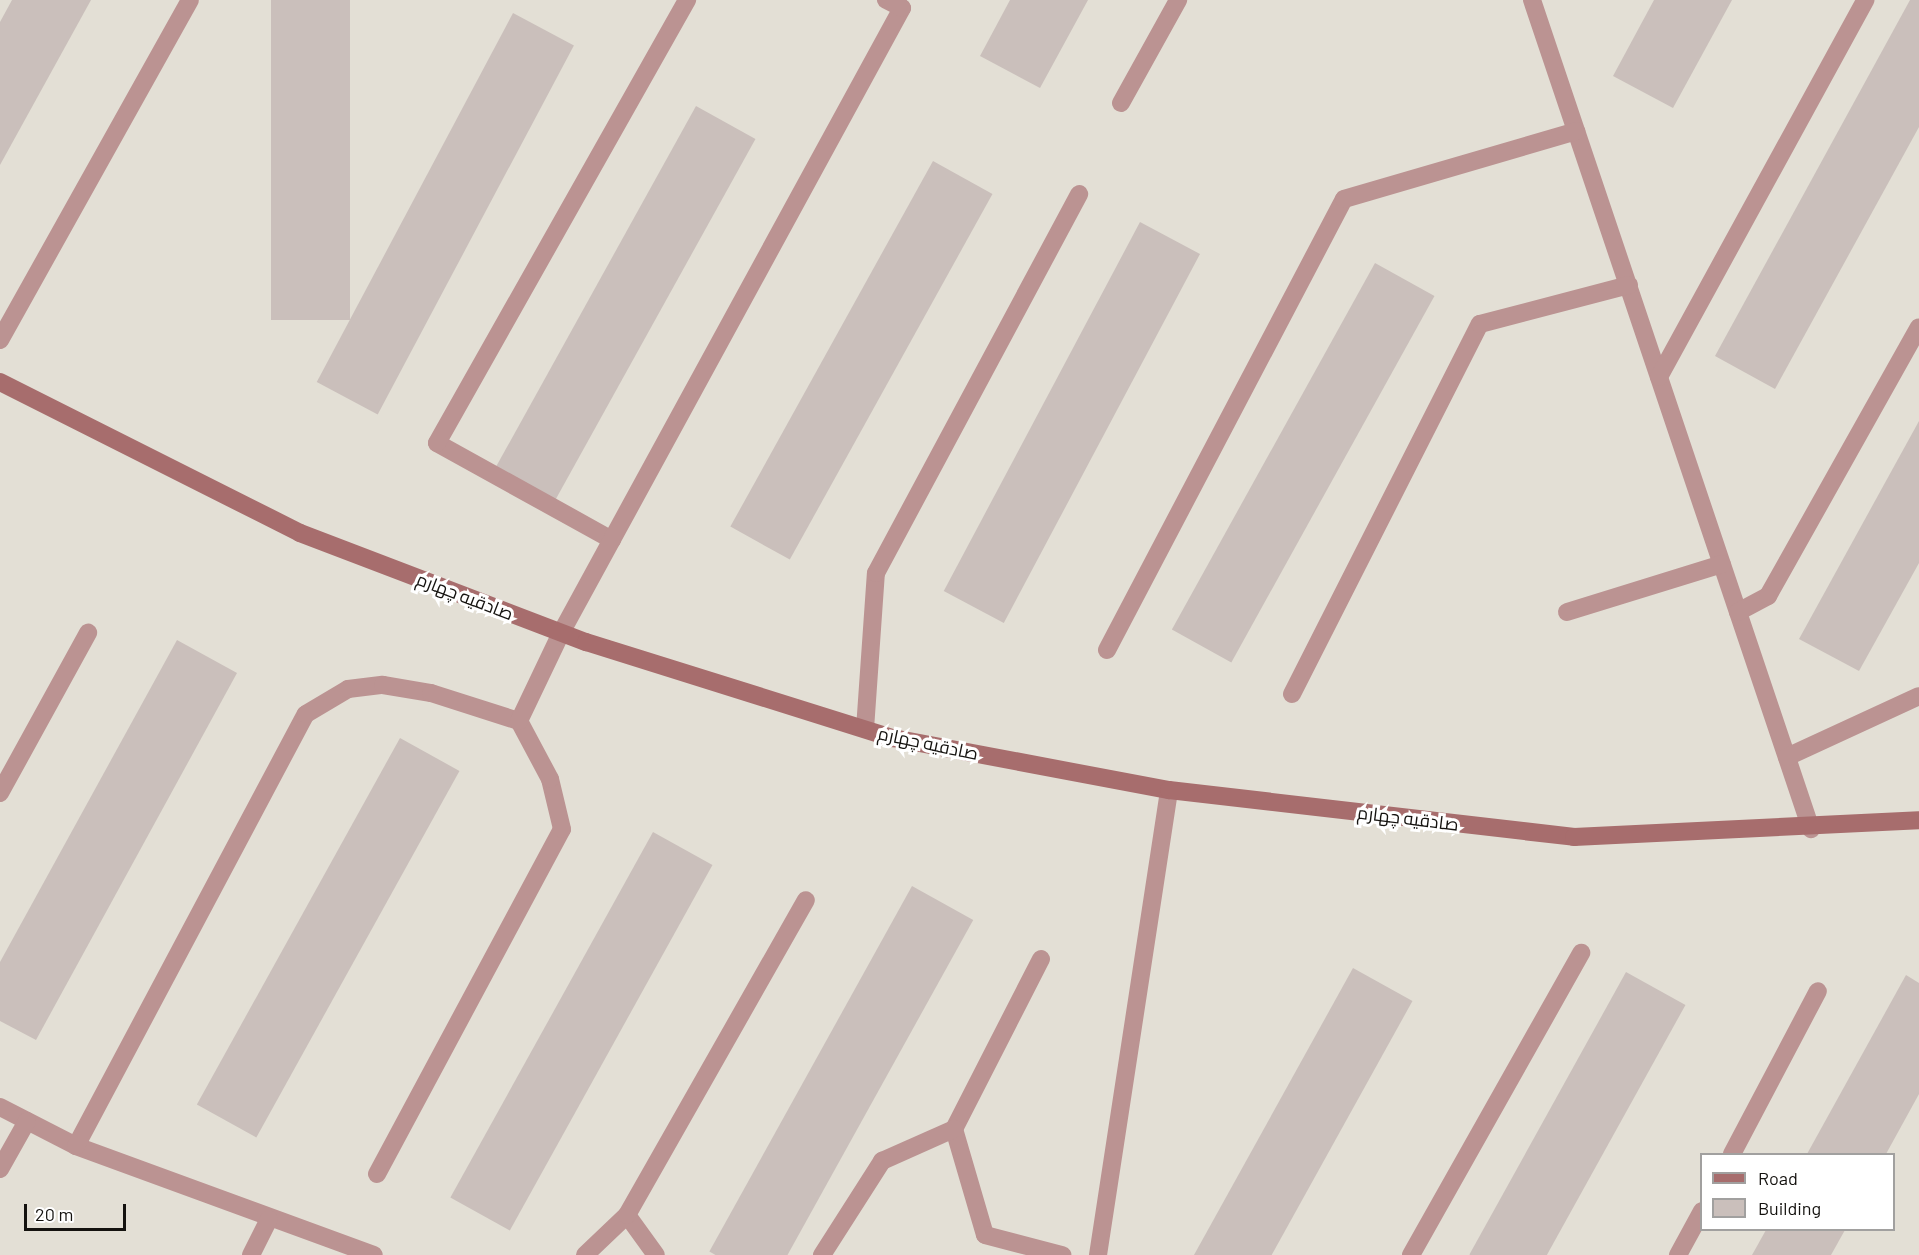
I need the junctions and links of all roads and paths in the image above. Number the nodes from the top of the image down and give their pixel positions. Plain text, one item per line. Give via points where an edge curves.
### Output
1 (190, 0) edge
2 (687, 0) edge
3 (886, 0) edge
4 (1178, 0) edge
5 (1532, 0) edge
6 (1865, 0) edge
7 (1121, 103) dead end
8 (1576, 131) junction
9 (1079, 194) dead end
10 (1629, 285) junction
11 (1919, 327) edge
12 (0, 340) edge
13 (1659, 377) junction
14 (0, 382) edge
15 (612, 540) junction
16 (1722, 564) junction
17 (1567, 612) dead end
18 (1738, 612) junction
19 (88, 633) dead end
20 (561, 633) junction
21 (1107, 650) dead end
22 (1292, 694) dead end
23 (1919, 696) edge
24 (519, 721) junction
25 (865, 729) junction
26 (1787, 757) junction
27 (1169, 790) junction
28 (0, 793) edge
29 (1919, 820) edge
30 (1811, 829) junction
31 (806, 900) dead end
32 (1581, 953) dead end
33 (1041, 959) dead end
34 (1818, 991) dead end
35 (0, 1107) edge
36 (27, 1121) junction
37 (954, 1129) junction
38 (76, 1146) junction
39 (1733, 1153) edge
40 (0, 1169) edge
41 (377, 1174) dead end
42 (1700, 1213) edge
43 (627, 1215) junction
44 (269, 1219) junction
45 (251, 1255) edge
46 (374, 1255) edge
47 (585, 1255) edge
48 (656, 1255) edge
49 (822, 1255) edge
50 (1062, 1255) edge
51 (1098, 1255) edge
52 (1411, 1255) edge
53 (1678, 1255) edge

1 - 12 street
2 - 15 street via 436,443
3 - 15 street via 902,9
4 - 7 street
5 - 8 street
6 - 13 street
8 - 10 street
8 - 21 street via 1344,199
9 - 25 street via 876,573
10 - 13 street
10 - 22 street via 1480,324
11 - 18 street via 1768,596
13 - 16 street
14 - 20 street, صادقیه چهارم via 300,533
15 - 20 street
16 - 17 street
16 - 18 street
18 - 26 street
19 - 28 street
20 - 24 street
20 - 25 street, صادقیه چهارم
23 - 26 street
24 - 38 street via 432,693 383,685 348,689 306,714
24 - 41 street via 550,779 562,829
25 - 27 street, صادقیه چهارم
26 - 30 street
27 - 30 street, صادقیه چهارم via 1574,837
27 - 51 street
29 - 30 street, صادقیه چهارم
31 - 43 street
32 - 52 street
33 - 37 street
34 - 39 street
35 - 36 street
36 - 38 street
36 - 40 street
37 - 49 street via 882,1161
37 - 50 street via 985,1235
38 - 44 street
42 - 53 street
43 - 47 street
43 - 48 street
44 - 45 street
44 - 46 street

